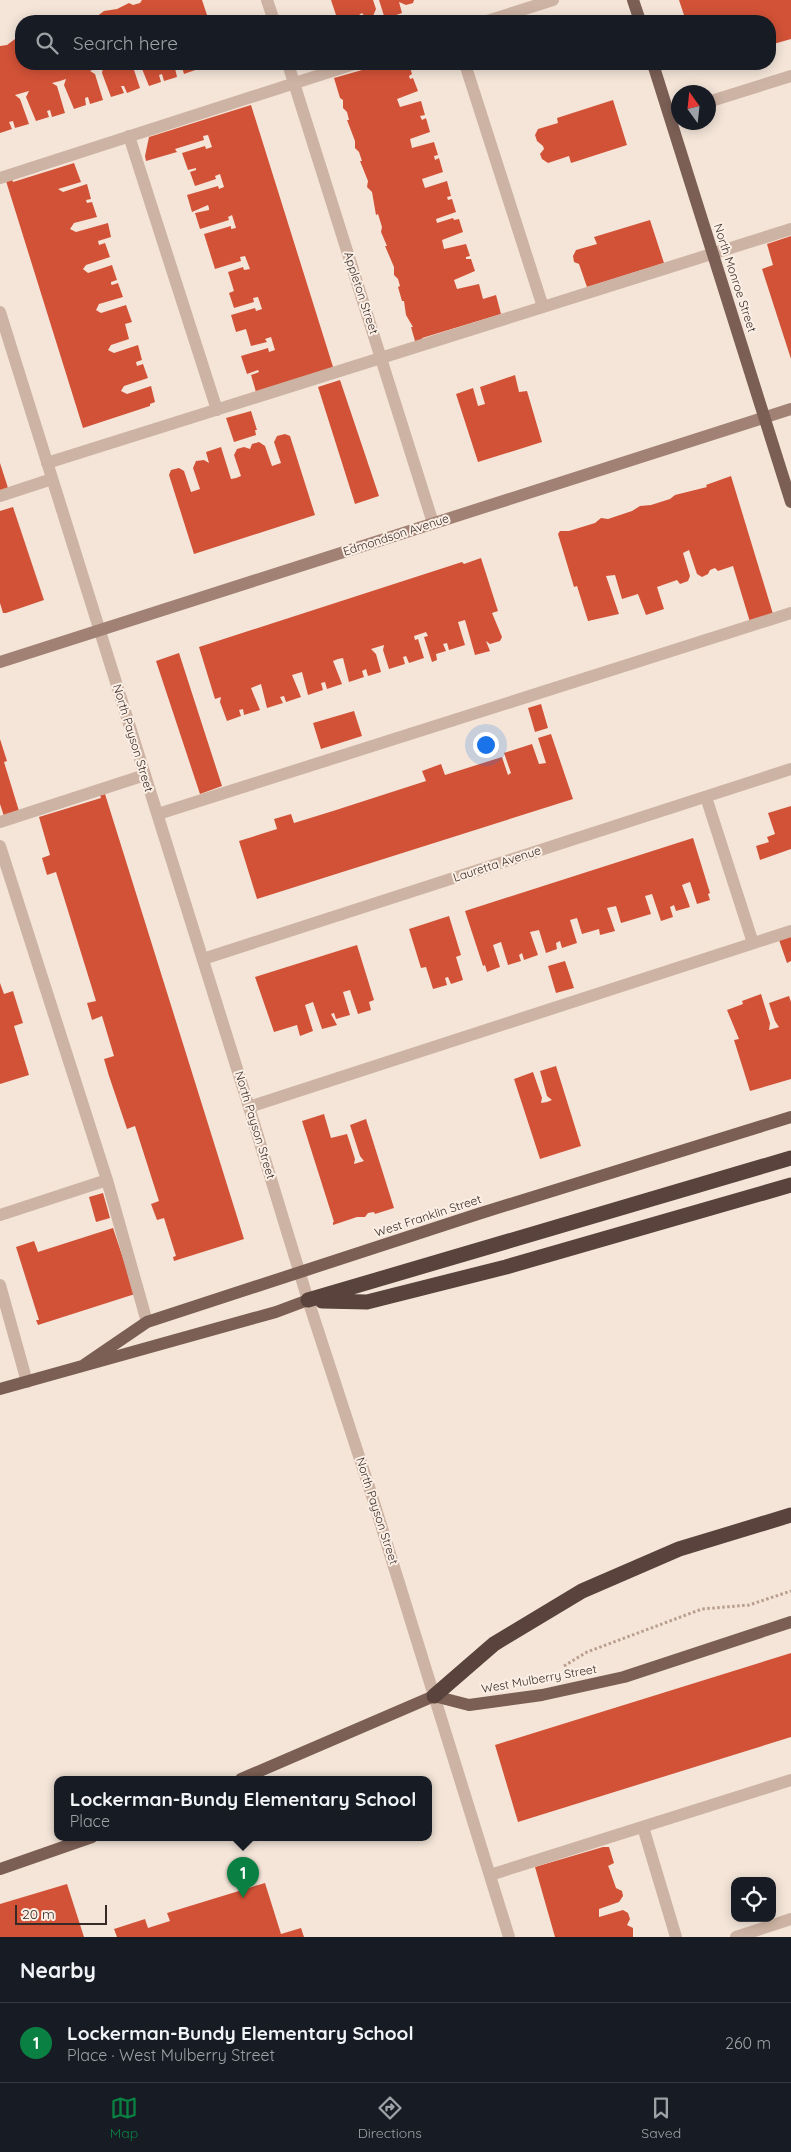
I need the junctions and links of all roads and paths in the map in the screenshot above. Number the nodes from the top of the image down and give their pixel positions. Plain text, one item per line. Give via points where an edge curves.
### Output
1 (267, 0) edge
2 (553, 0) edge
3 (633, 0) edge
4 (272, 15) edge
5 (506, 15) edge
6 (638, 15) edge
7 (290, 70) edge
8 (336, 70) edge
9 (468, 70) edge
10 (656, 70) edge
11 (791, 76) edge
12 (294, 84) junction
13 (716, 99) edge
14 (671, 106) edge
15 (679, 130) edge
16 (129, 136) junction
17 (0, 178) edge
18 (791, 229) edge
19 (713, 253) junction
20 (543, 307) junction
21 (0, 312) edge
22 (381, 358) junction
23 (791, 408) edge
24 (217, 410) junction
25 (765, 417) junction
26 (47, 463) junction
27 (52, 479) junction
28 (0, 496) edge
29 (791, 502) edge
30 (433, 523) junction
31 (791, 613) edge
32 (100, 630) junction
33 (0, 662) edge
34 (791, 769) edge
35 (145, 775) junction
36 (706, 797) junction
37 (158, 814) junction
38 (0, 822) edge
39 (0, 846) edge
40 (791, 931) edge
41 (753, 944) junction
42 (203, 958) junction
43 (249, 1107) junction
44 (791, 1117) edge
45 (791, 1158) edge
46 (107, 1180) junction
47 (791, 1185) edge
48 (0, 1215) edge
49 (300, 1272) junction
50 (0, 1285) edge
51 (308, 1300) junction
52 (146, 1322) junction
53 (84, 1365) junction
54 (27, 1382) junction
55 (0, 1389) edge
56 (791, 1515) edge
57 (791, 1592) edge
58 (791, 1622) edge
59 (562, 1668) dead end
60 (434, 1696) junction
61 (248, 1776) edge
62 (791, 1780) edge
63 (643, 1827) junction
64 (80, 1841) edge
65 (0, 1869) edge
66 (490, 1875) junction
67 (791, 1919) edge
68 (509, 1937) edge
69 (676, 1937) edge
70 (736, 1937) edge

1 - 4 street
2 - 5 street
3 - 6 main road
7 - 12 street, Appleton Street
8 - 12 street
9 - 20 street
10 - 14 main road, North Monroe Street
11 - 13 street
12 - 16 street
12 - 22 street, Appleton Street
15 - 19 main road, North Monroe Street
16 - 17 street
16 - 24 street
18 - 19 street
19 - 20 street
19 - 25 main road, North Monroe Street
20 - 22 street
21 - 26 street, North Payson Street
22 - 24 street
22 - 30 street, Appleton Street
23 - 25 main road, Edmondson Avenue
24 - 26 street
25 - 29 main road, North Monroe Street
25 - 30 main road, Edmondson Avenue
26 - 27 street, North Payson Street
27 - 28 street
27 - 32 street, North Payson Street
30 - 32 main road, Edmondson Avenue
31 - 37 street
32 - 33 main road, Edmondson Avenue
32 - 35 street, North Payson Street
34 - 36 street, Lauretta Avenue
35 - 37 street, North Payson Street
35 - 38 street
36 - 41 street
36 - 42 street, Lauretta Avenue
37 - 42 street, North Payson Street
39 - 46 street
40 - 41 street
41 - 43 street
42 - 43 street, North Payson Street
43 - 49 street, North Payson Street
44 - 49 main road, West Franklin Street
45 - 51 highway
46 - 48 street
46 - 52 street
47 - 51 highway via 506,1267 376,1300
49 - 51 street, North Payson Street
49 - 52 main road, West Franklin Street
50 - 54 street
51 - 53 main road, West Franklin Street via 276,1312
51 - 60 street, North Payson Street
52 - 53 main road, West Franklin Street
53 - 54 main road, West Franklin Street
54 - 55 main road, West Franklin Street
56 - 60 highway via 679,1549 582,1591 494,1644
57 - 59 path via 749,1605 702,1609 587,1652
58 - 60 main road, West Mulberry Street via 624,1677 542,1695 469,1705
60 - 61 main road
60 - 66 street, North Payson Street
62 - 63 street
63 - 66 street
63 - 69 street
64 - 65 main road
66 - 68 street, North Payson Street
67 - 70 street

